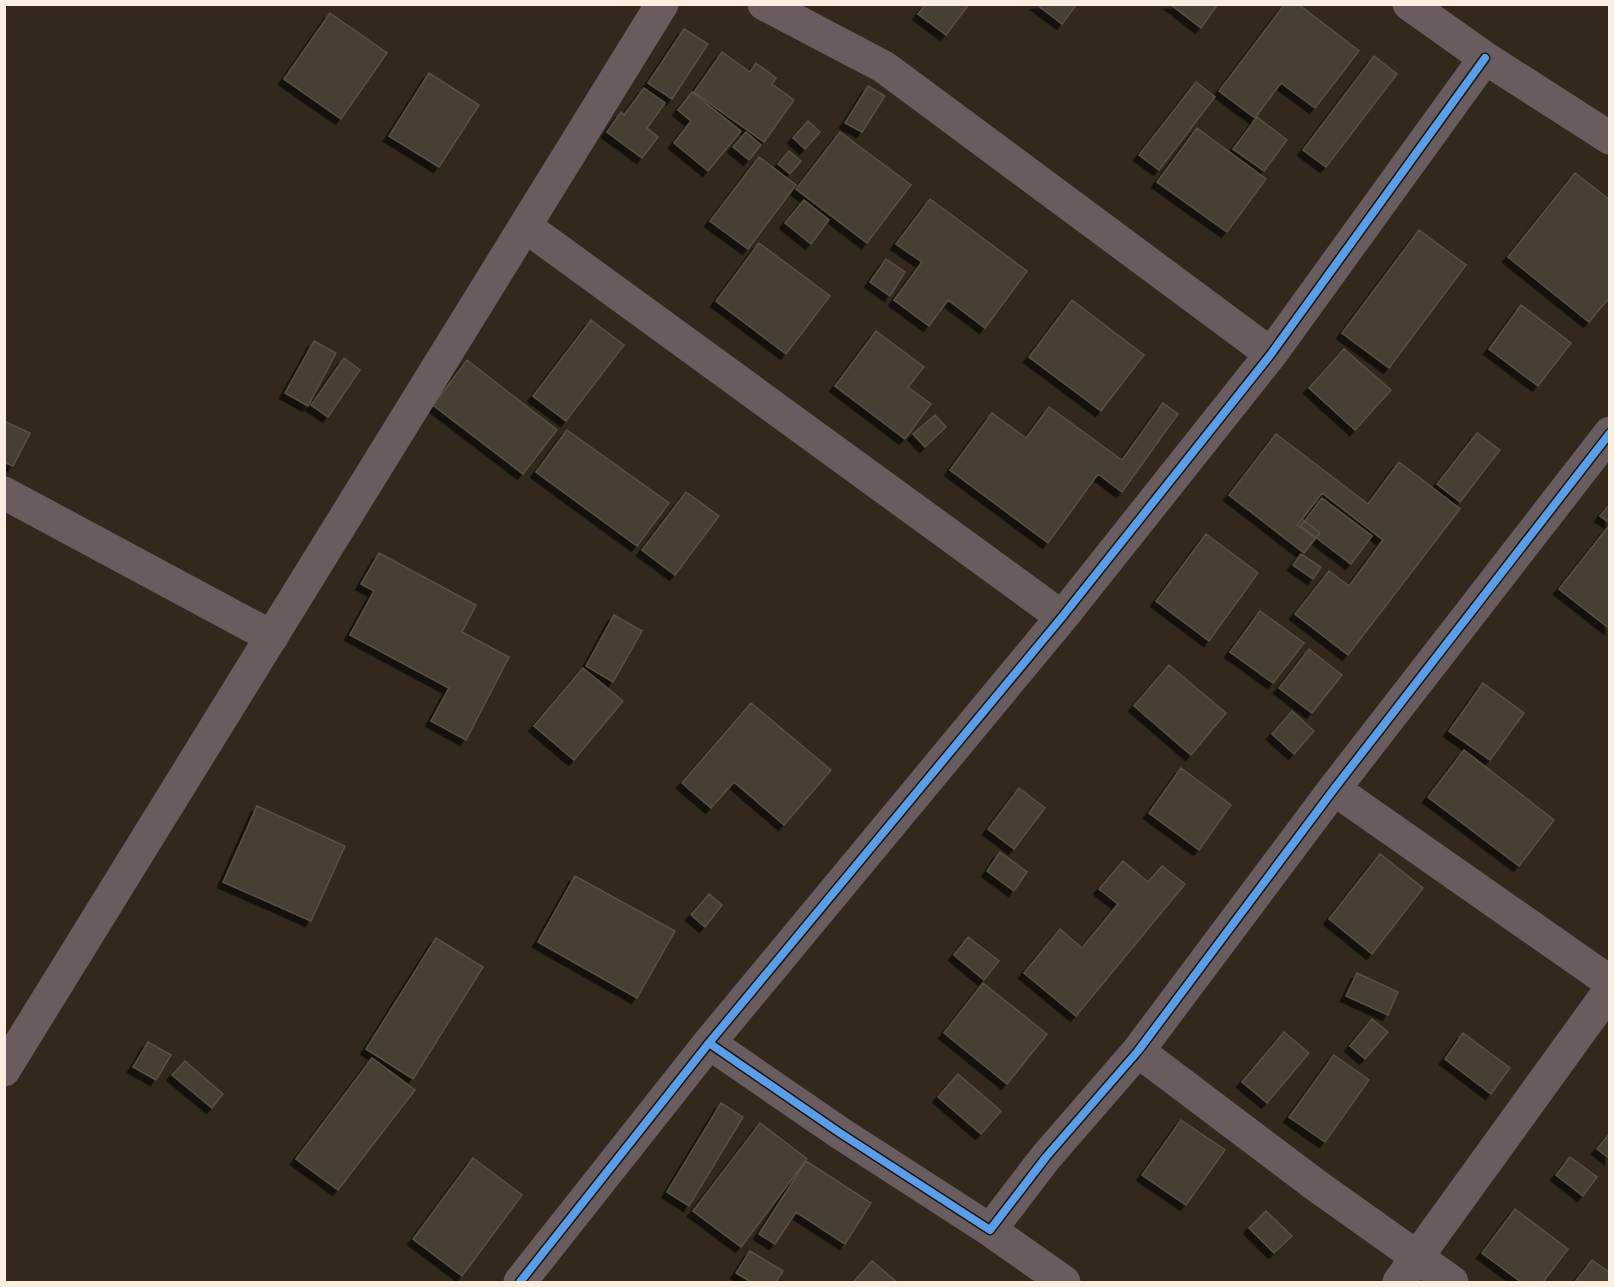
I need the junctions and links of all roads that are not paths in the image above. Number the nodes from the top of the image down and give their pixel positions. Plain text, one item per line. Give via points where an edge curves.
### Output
1 (662, 4) edge
2 (764, 4) edge
3 (1409, 4) edge
4 (1485, 58) junction
5 (1610, 138) edge
6 (525, 226) junction
7 (1271, 354) junction
8 (1610, 433) edge
9 (4, 493) edge
10 (1062, 617) junction
11 (272, 637) junction
12 (1334, 789) junction
13 (1610, 982) edge
14 (1610, 990) edge
15 (710, 1043) junction
16 (1138, 1051) junction
17 (4, 1070) edge
18 (990, 1230) junction
19 (1408, 1270) edge
20 (520, 1282) edge
21 (1064, 1282) edge
22 (1452, 1282) edge

1 - 6 street
2 - 7 street via 884,67
3 - 4 street
4 - 5 street
4 - 7 street
6 - 10 street
6 - 11 street
7 - 10 street
8 - 12 street
9 - 11 street
10 - 15 street
11 - 17 street
12 - 13 street
12 - 16 street
14 - 19 street
15 - 18 street
15 - 20 street
16 - 18 street via 1046,1157
16 - 19 street via 1317,1186
18 - 21 street
19 - 22 street

